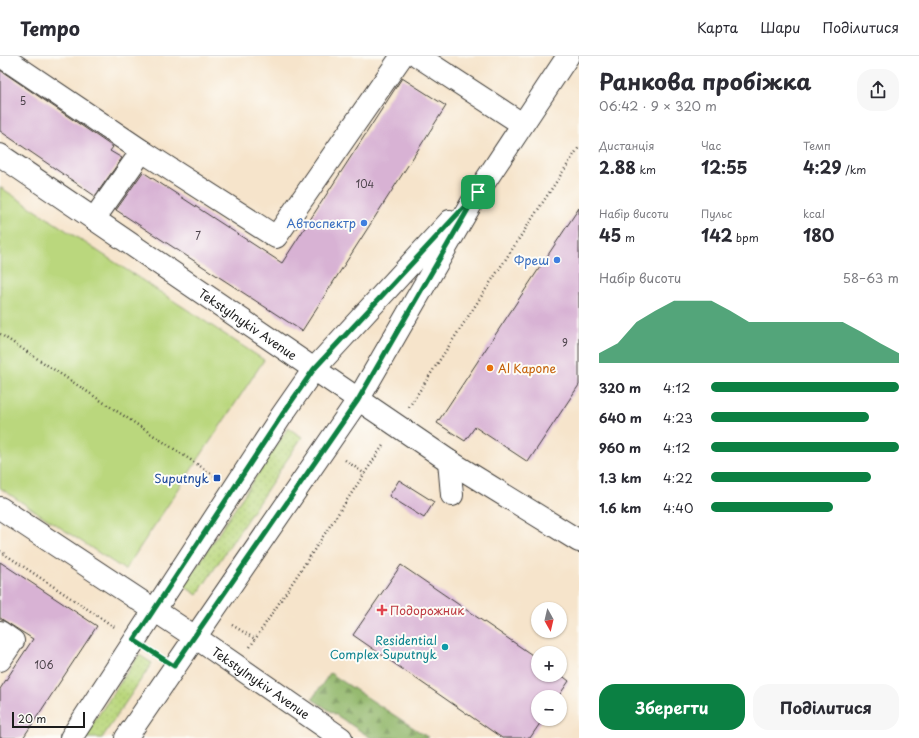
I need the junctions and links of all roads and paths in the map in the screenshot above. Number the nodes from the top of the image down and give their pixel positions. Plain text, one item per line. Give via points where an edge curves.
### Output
1 (1, 56) edge
2 (402, 56) edge
3 (418, 56) edge
4 (568, 56) edge
5 (522, 124) junction
6 (142, 151) junction
7 (0, 155) edge
8 (478, 192) junction
9 (94, 219) junction
10 (0, 334) edge
11 (314, 369) junction
12 (358, 400) junction
13 (449, 461) junction
14 (217, 478) dead end
15 (452, 495) dead end
16 (0, 508) edge
17 (579, 541) edge
18 (0, 551) edge
19 (154, 610) junction
20 (0, 632) edge
21 (195, 637) junction
22 (134, 640) junction
23 (0, 660) edge
24 (71, 738) edge
25 (126, 738) edge
26 (341, 738) edge

1 - 6 street
2 - 6 street via 276,238
3 - 5 street
4 - 5 street
5 - 8 street
6 - 9 street
7 - 9 street, Tekstylnykiv Avenue
8 - 11 street
8 - 12 street
9 - 11 street, Tekstylnykiv Avenue
10 - 14 path
11 - 12 street, Tekstylnykiv Avenue
11 - 19 street
12 - 13 street, Tekstylnykiv Avenue
12 - 21 street
13 - 15 street
13 - 17 street, Tekstylnykiv Avenue
16 - 19 street, Tekstylnykiv Avenue
18 - 22 path
19 - 21 street, Tekstylnykiv Avenue
19 - 22 street
20 - 23 street via 13,641
21 - 25 street
21 - 26 street, Tekstylnykiv Avenue
22 - 24 street

